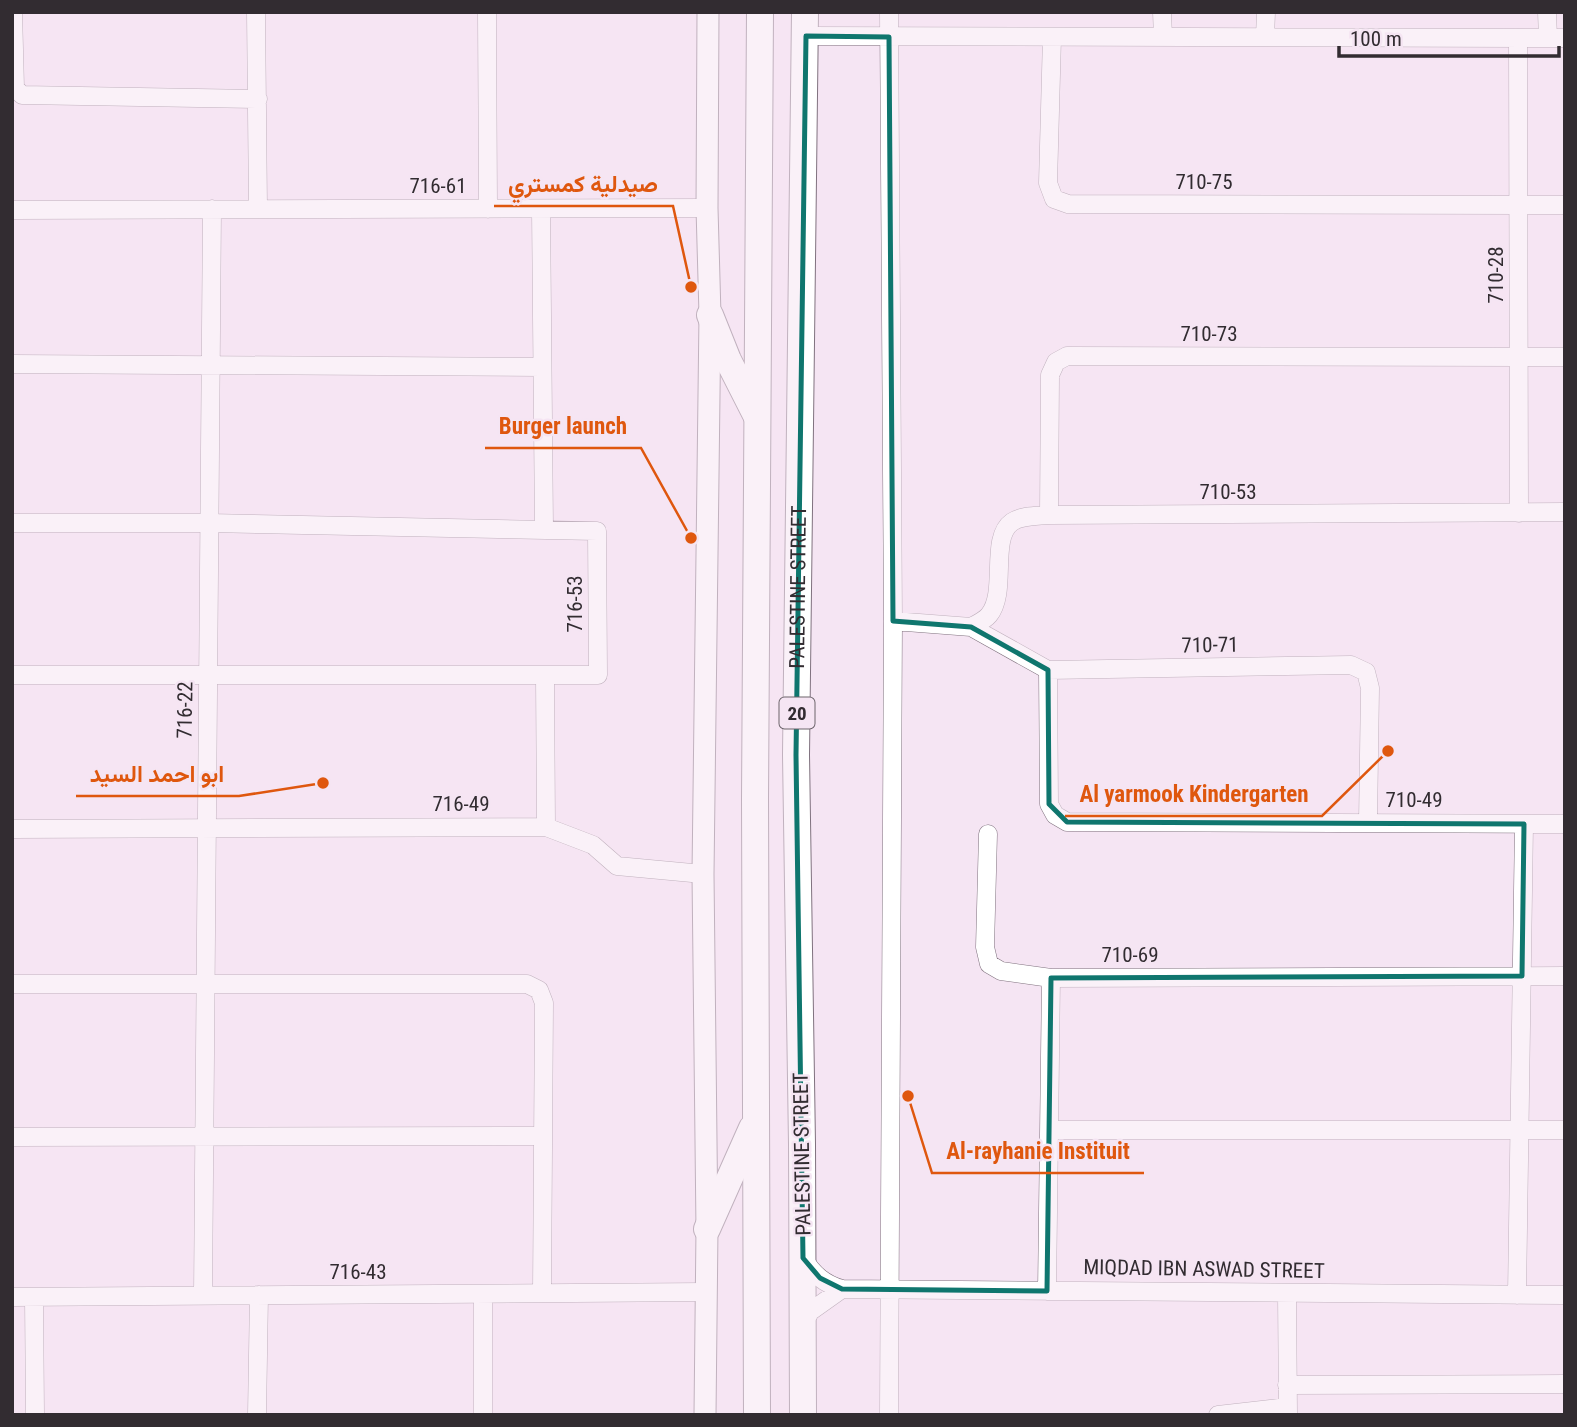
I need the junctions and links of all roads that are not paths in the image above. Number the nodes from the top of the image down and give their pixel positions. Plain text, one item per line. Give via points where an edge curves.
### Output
1 (13, 12) edge
2 (256, 12) edge
3 (487, 12) edge
4 (708, 12) edge
5 (760, 12) edge
6 (889, 12) edge
7 (1162, 12) edge
8 (1266, 12) edge
9 (1547, 12) edge
10 (806, 24) edge
11 (889, 37) junction
12 (1052, 37) junction
13 (1163, 37) junction
14 (1265, 37) junction
15 (1518, 38) junction
16 (1556, 38) edge
17 (258, 99) junction
18 (1518, 205) junction
19 (1565, 205) edge
20 (707, 208) junction
21 (212, 209) junction
22 (258, 209) junction
23 (488, 209) junction
24 (541, 209) junction
25 (12, 210) edge
26 (710, 316) junction
27 (1519, 357) junction
28 (1565, 357) edge
29 (12, 364) edge
30 (211, 364) junction
31 (542, 367) junction
32 (758, 418) junction
33 (1519, 513) junction
34 (1565, 513) edge
35 (1049, 515) junction
36 (12, 523) edge
37 (209, 523) junction
38 (544, 529) junction
39 (893, 621) junction
40 (971, 627) junction
41 (1048, 670) junction
42 (12, 675) edge
43 (208, 675) junction
44 (545, 675) junction
45 (756, 752) junction
46 (796, 755) junction
47 (755, 799) junction
48 (797, 799) junction
49 (1368, 823) junction
50 (1524, 824) junction
51 (1565, 824) edge
52 (546, 827) junction
53 (207, 828) junction
54 (12, 829) edge
55 (988, 834) dead end
56 (703, 874) junction
57 (1522, 976) junction
58 (1565, 976) edge
59 (1051, 978) junction
60 (12, 984) edge
61 (206, 986) junction
62 (757, 1117) junction
63 (1050, 1130) junction
64 (1520, 1130) junction
65 (1565, 1130) edge
66 (542, 1136) junction
67 (12, 1137) edge
68 (204, 1137) junction
69 (707, 1229) junction
70 (803, 1258) junction
71 (842, 1289) junction
72 (888, 1289) junction
73 (1047, 1290) junction
74 (705, 1292) junction
75 (542, 1293) junction
76 (1287, 1293) junction
77 (483, 1294) junction
78 (259, 1295) junction
79 (1517, 1295) junction
80 (1565, 1295) edge
81 (203, 1296) junction
82 (12, 1297) edge
83 (34, 1297) junction
84 (803, 1322) junction
85 (1565, 1384) edge
86 (1287, 1385) junction
87 (1288, 1411) edge
88 (35, 1415) edge
89 (257, 1415) edge
90 (483, 1415) edge
91 (705, 1415) edge
92 (757, 1415) edge
93 (803, 1415) edge
94 (889, 1415) edge
95 (1219, 1415) edge

1 - 17 street via 15,88 22,95
2 - 17 street
3 - 23 street
4 - 20 street
5 - 32 main road, PALESTINE STREET / 20
6 - 11 street
7 - 13 street
8 - 14 street
9 - 16 street
10 - 11 street
10 - 46 main road, PALESTINE STREET / 20
11 - 12 street
11 - 39 street
12 - 13 street
12 - 18 street, 710-75 via 1048,183 1054,199 1068,204
13 - 14 street
14 - 15 street
15 - 16 street
15 - 18 street, 710-28
17 - 22 street
18 - 19 street
18 - 27 street, 710-28
20 - 24 street, 716-61
20 - 26 street
21 - 22 street, 716-61
21 - 25 street, 716-61
21 - 30 street, 716-22
22 - 23 street, 716-61
23 - 24 street, 716-61
24 - 31 street
26 - 32 main road
26 - 56 street
27 - 28 street, 710-73
27 - 33 street, 710-28
27 - 35 street, 710-73 via 1067,356 1056,362 1050,375
29 - 30 street
30 - 31 street
30 - 37 street, 716-22
31 - 38 street
32 - 45 main road, PALESTINE STREET / 20
33 - 34 street, 710-53
33 - 35 street, 710-53
35 - 40 street, 710-53 via 1019,518 1003,533 996,600 989,615
36 - 37 street, 716-53
37 - 38 street, 716-53
37 - 43 street, 716-22
38 - 44 street, 716-53 via 597,531 598,675
39 - 40 street
39 - 72 street
40 - 41 street
41 - 49 street, 710-49 via 1049,804 1055,815 1068,822
41 - 49 street, 710-71 via 1351,665 1366,672 1370,688
42 - 43 street, 716-53
43 - 44 street, 716-53
43 - 53 street, 716-22
44 - 52 street
45 - 46 main road via 779,762
45 - 47 main road, PALESTINE STREET / 20
46 - 48 main road, PALESTINE STREET / 20
47 - 48 main road via 774,791
47 - 62 main road, PALESTINE STREET / 20
48 - 70 main road, PALESTINE STREET / 20
49 - 50 street, 710-49
50 - 51 street, 710-49
50 - 57 street
52 - 53 street, 716-49
52 - 56 street, 716-49 via 593,845 617,866
53 - 54 street, 716-49
53 - 61 street, 716-22
55 - 59 street, 710-69 via 985,947 989,964 1001,971
56 - 69 street
57 - 58 street, 710-69
57 - 59 street, 710-69
57 - 64 street
59 - 63 street
60 - 61 street
61 - 66 street via 527,984 539,990 544,1003
61 - 68 street, 716-22
62 - 69 main road
62 - 92 main road, PALESTINE STREET / 20
63 - 64 street
63 - 73 street
64 - 65 street
64 - 79 street
66 - 68 street
66 - 75 street
67 - 68 street
68 - 81 street, 716-22
69 - 74 street
70 - 71 street via 829,1286
70 - 84 main road, PALESTINE STREET / 20
71 - 72 street, MIQDAD IBN ASWAD STREET
71 - 84 street
72 - 73 street, MIQDAD IBN ASWAD STREET
72 - 94 street
73 - 76 street, MIQDAD IBN ASWAD STREET
74 - 75 street, 716-43
74 - 91 street
75 - 77 street, 716-43
76 - 79 street, MIQDAD IBN ASWAD STREET
76 - 86 street
77 - 78 street, 716-43
77 - 90 street
78 - 81 street, 716-43
78 - 89 street
79 - 80 street, MIQDAD IBN ASWAD STREET
81 - 83 street, 716-43
82 - 83 street, 716-43
83 - 88 street
84 - 93 main road, PALESTINE STREET / 20
85 - 86 street
86 - 87 street
87 - 95 street

